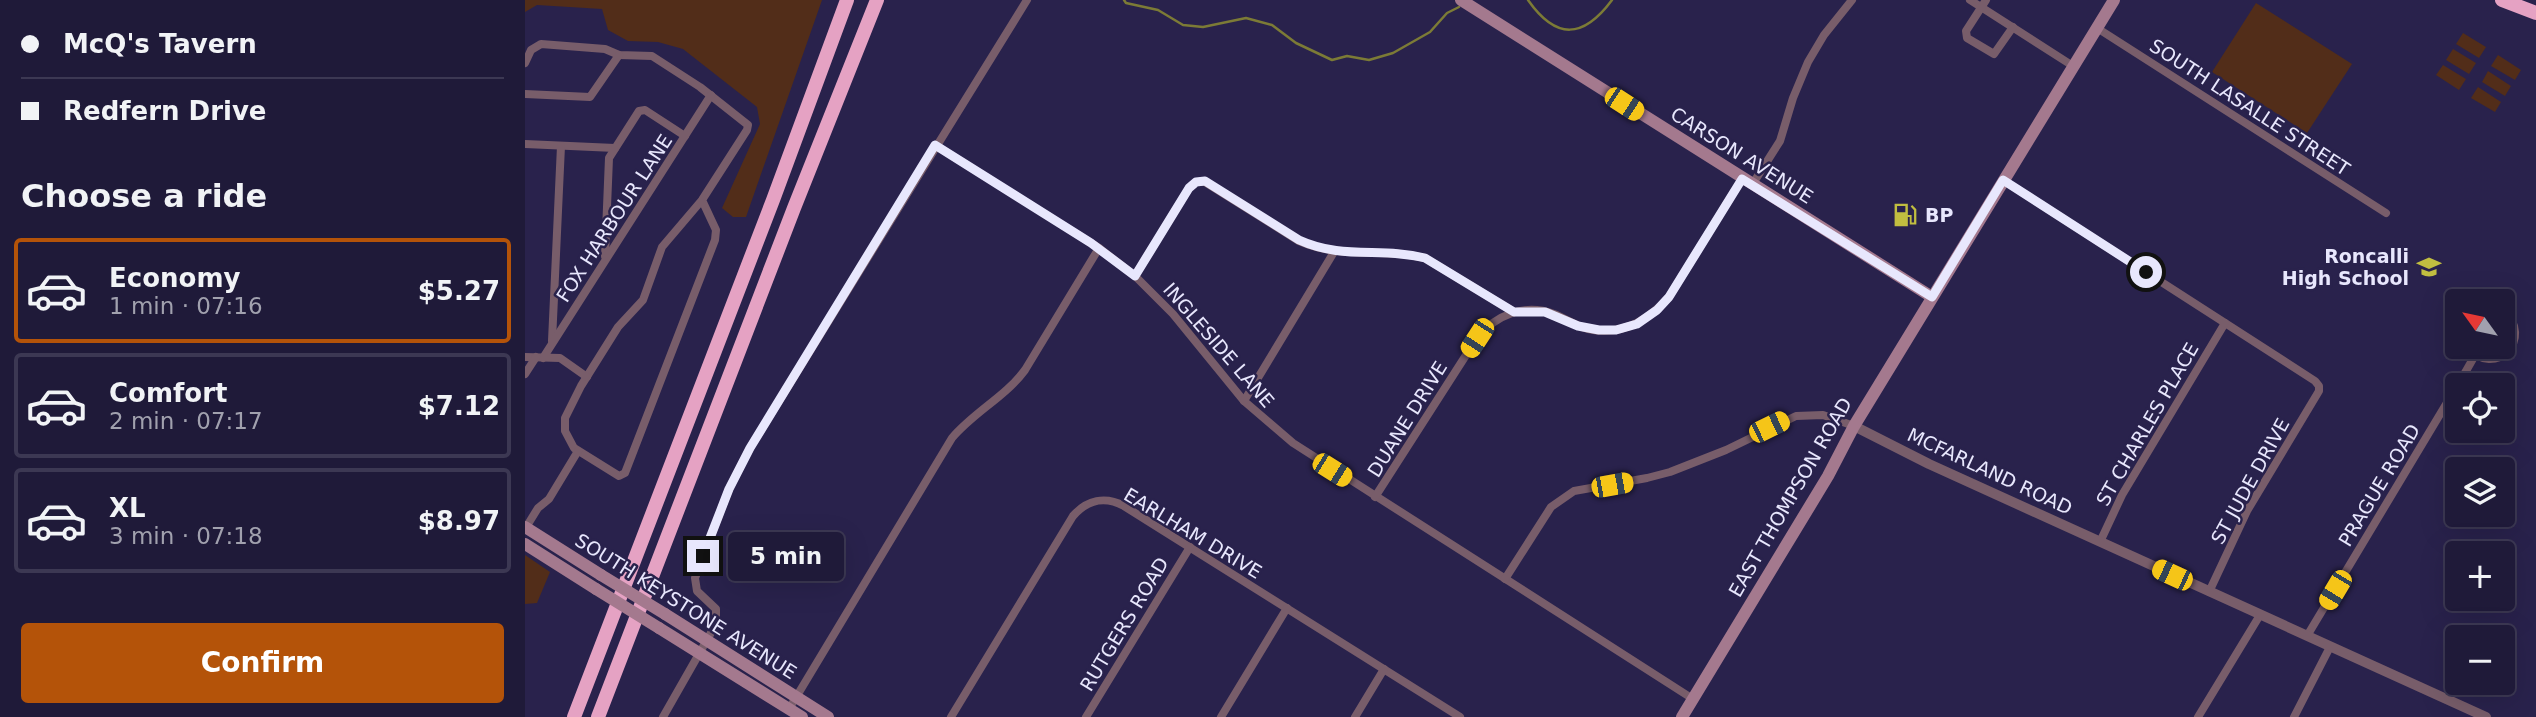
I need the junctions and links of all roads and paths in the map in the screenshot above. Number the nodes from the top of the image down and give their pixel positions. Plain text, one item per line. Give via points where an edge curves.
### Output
1 (877, 0) edge
2 (1027, 0) edge
3 (1461, 0) edge
4 (1851, 0) edge
5 (1970, 0) edge
6 (2114, 0) edge
7 (2502, 0) edge
8 (846, 1) edge
9 (1984, 4) edge
10 (2536, 13) edge
11 (2013, 27) junction
12 (2097, 28) junction
13 (619, 55) junction
14 (525, 63) edge
15 (2073, 66) junction
16 (525, 94) edge
17 (711, 95) junction
18 (685, 136) junction
19 (525, 144) edge
20 (935, 145) junction
21 (561, 146) junction
22 (615, 148) junction
23 (2003, 180) junction
24 (1747, 182) junction
25 (702, 200) junction
26 (2386, 213) dead end
27 (1099, 248) junction
28 (1334, 252) junction
29 (605, 259) junction
30 (1135, 276) junction
31 (1932, 297) junction
32 (1514, 312) junction
33 (2225, 323) junction
34 (552, 344) junction
35 (525, 357) edge
36 (540, 357) junction
37 (525, 374) edge
38 (587, 377) junction
39 (1244, 401) junction
40 (2445, 405) edge
41 (1854, 426) junction
42 (578, 451) junction
43 (1375, 497) junction
44 (525, 527) edge
45 (2100, 542) junction
46 (525, 544) edge
47 (1190, 547) junction
48 (1505, 579) junction
49 (2209, 592) junction
50 (1287, 608) junction
51 (2260, 615) junction
52 (2307, 636) junction
53 (707, 642) junction
54 (2330, 647) junction
55 (700, 654) junction
56 (1384, 669) junction
57 (796, 697) junction
58 (1693, 699) junction
59 (789, 709) junction
60 (574, 717) edge
61 (598, 717) edge
62 (663, 717) edge
63 (802, 717) edge
64 (828, 717) edge
65 (951, 717) edge
66 (1086, 717) edge
67 (1220, 717) edge
68 (1355, 717) edge
69 (1460, 717) edge
70 (1682, 717) edge
71 (2198, 717) edge
72 (2294, 717) edge
73 (2486, 717) edge

1 - 61 highway
2 - 20 street
3 - 24 main road, CARSON AVENUE
4 - 24 street via 1808,62 1780,141
5 - 9 street
6 - 12 main road
7 - 10 highway
8 - 60 highway
9 - 11 street
9 - 11 street via 1965,33 1968,38 1992,54
11 - 15 street
12 - 15 main road
12 - 26 street, SOUTH LASALLE STREET
13 - 14 street via 602,49 541,44 534,46
13 - 16 street via 590,97
13 - 17 street via 652,56
15 - 23 main road
17 - 18 street, FOX HARBOUR LANE
17 - 25 street via 748,125
18 - 22 street via 640,110
18 - 29 street, FOX HARBOUR LANE
19 - 21 street
20 - 27 street, INGLESIDE LANE
20 - 53 street via 734,478 695,578 697,591 718,617
21 - 22 street
21 - 34 street
22 - 29 street via 609,158
23 - 31 main road, EAST THOMPSON ROAD
23 - 33 street
24 - 31 main road, CARSON AVENUE
24 - 32 street via 1669,297 1643,320 1599,330 1545,312
25 - 38 street via 662,247 643,300 618,327
25 - 42 street via 716,230 715,240 625,473 618,475
27 - 30 street, INGLESIDE LANE
27 - 57 street via 1021,376 952,438
28 - 30 street via 1299,240 1210,183 1199,182 1189,188
28 - 32 street via 1425,258
28 - 39 street
29 - 34 street, FOX HARBOUR LANE
30 - 39 street, INGLESIDE LANE via 1173,313
31 - 41 main road, EAST THOMPSON ROAD
32 - 43 street, DUANE DRIVE via 1495,321 1477,338
33 - 45 street, ST CHARLES PLACE via 2122,495
33 - 49 street, ST JUDE DRIVE via 2319,386 2319,391 2243,519
34 - 36 street, FOX HARBOUR LANE
35 - 36 street
36 - 37 street, FOX HARBOUR LANE
36 - 38 street via 563,359
38 - 42 street via 564,424
39 - 43 street, INGLESIDE LANE via 1293,443
40 - 52 street, PRAGUE ROAD
41 - 45 street, MCFARLAND ROAD
41 - 48 street, MCFARLAND ROAD via 1823,415 1796,416 1670,472 1574,491 1552,507
41 - 58 main road, EAST THOMPSON ROAD
42 - 44 street via 549,499
43 - 48 street, INGLESIDE LANE
44 - 53 main road, SOUTH KEYSTONE AVENUE, bridge
45 - 49 street, MCFARLAND ROAD
46 - 55 main road, SOUTH KEYSTONE AVENUE, bridge
47 - 50 street, EARLHAM DRIVE
47 - 65 street, EARLHAM DRIVE via 1117,502 1096,501 1080,508
47 - 66 street, RUTGERS ROAD
48 - 58 street, INGLESIDE LANE
49 - 51 street, MCFARLAND ROAD
50 - 56 street, EARLHAM DRIVE
50 - 67 street
51 - 52 street, MCFARLAND ROAD
51 - 71 street
52 - 54 street, MCFARLAND ROAD
53 - 55 street
53 - 57 main road, SOUTH KEYSTONE AVENUE
54 - 72 street
54 - 73 street, MCFARLAND ROAD
55 - 59 main road, SOUTH KEYSTONE AVENUE
55 - 62 street
56 - 68 street
56 - 69 street, EARLHAM DRIVE
57 - 59 street
57 - 64 main road, SOUTH KEYSTONE AVENUE
58 - 70 main road, EAST THOMPSON ROAD
59 - 63 main road, SOUTH KEYSTONE AVENUE

